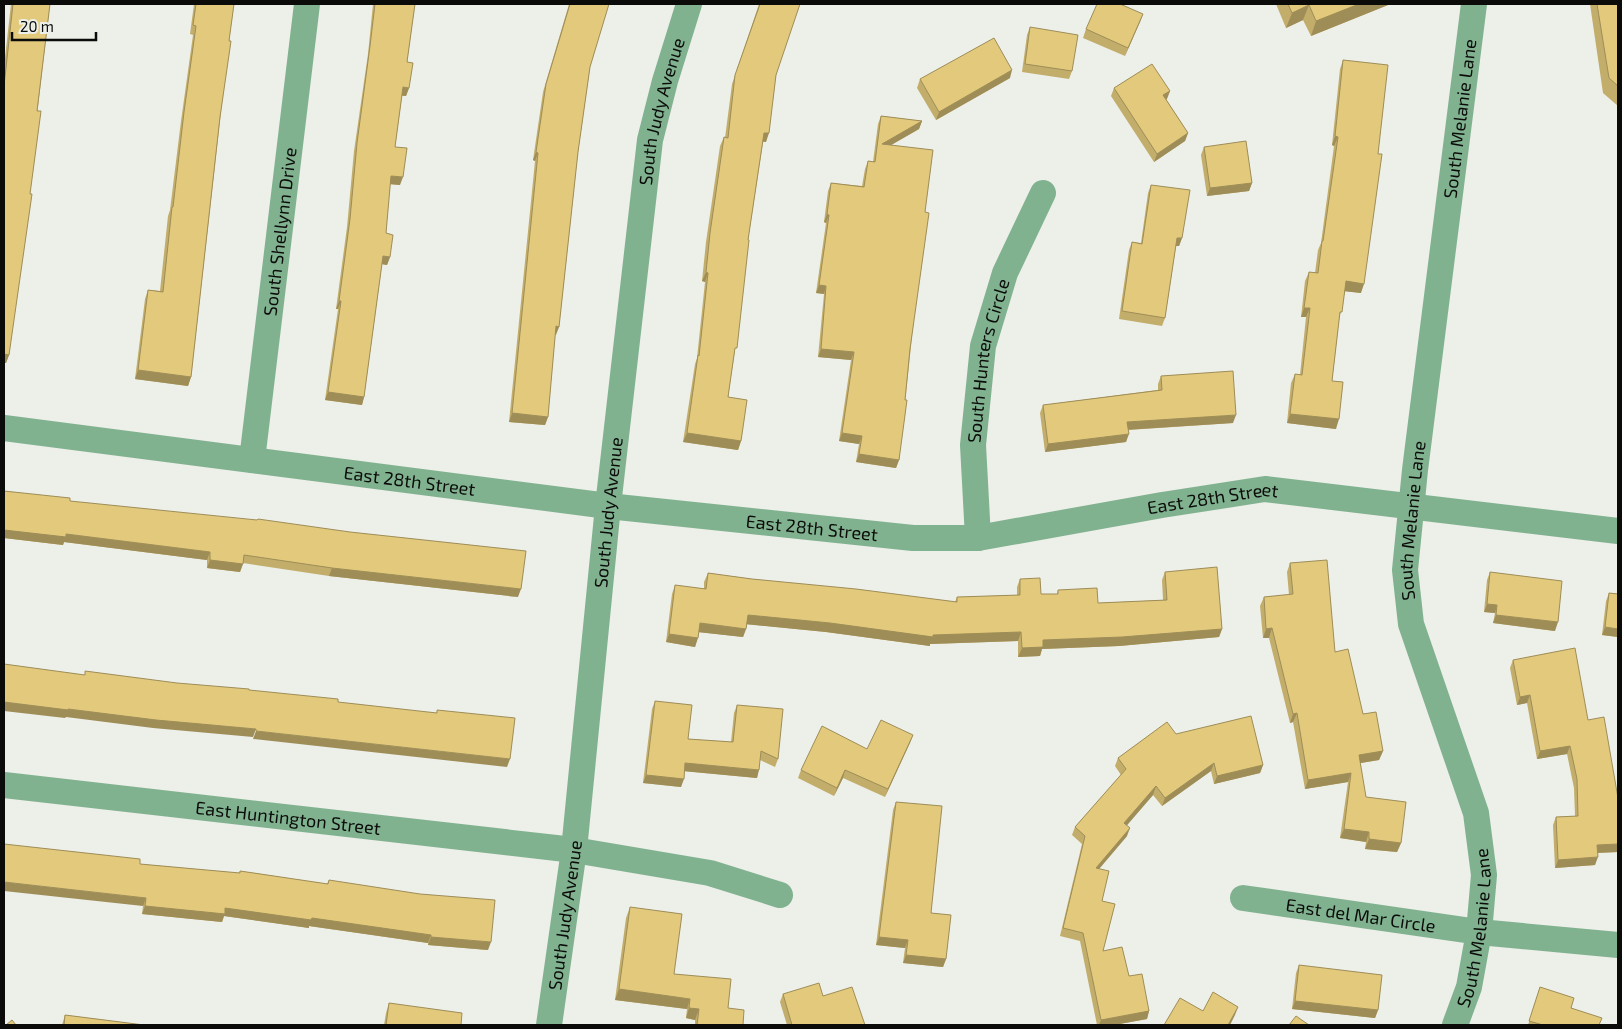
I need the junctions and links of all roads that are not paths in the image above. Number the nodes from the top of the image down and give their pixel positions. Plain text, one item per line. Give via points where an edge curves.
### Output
1 (307, 4) edge
2 (690, 4) edge
3 (1474, 4) edge
4 (1043, 193) dead end
5 (4, 428) edge
6 (252, 460) junction
7 (608, 506) junction
8 (1410, 506) junction
9 (1618, 531) edge
10 (978, 538) junction
11 (4, 785) edge
12 (574, 850) junction
13 (780, 895) dead end
14 (1243, 898) dead end
15 (1479, 932) junction
16 (1618, 945) edge
17 (549, 1025) edge
18 (1456, 1025) edge

1 - 6 street, South Shellynn Drive
2 - 7 street, South Judy Avenue via 650,140
3 - 8 street, South Melanie Lane
4 - 10 street, South Hunters Circle via 1005,273 984,346 973,445
5 - 6 street, East 28th Street
6 - 7 street, East 28th Street
7 - 10 street, East 28th Street via 912,538
7 - 12 street, South Judy Avenue
8 - 9 street, East 28th Street
8 - 10 street, East 28th Street via 1265,489
8 - 15 street, South Melanie Lane via 1405,570 1410,624 1476,813 1484,875
11 - 12 street, East Huntington Street
12 - 13 street, East Huntington Street via 710,873
12 - 17 street, South Judy Avenue
14 - 15 street, East del Mar Circle
15 - 16 street, East del Mar Circle
15 - 18 street, South Melanie Lane via 1469,986

